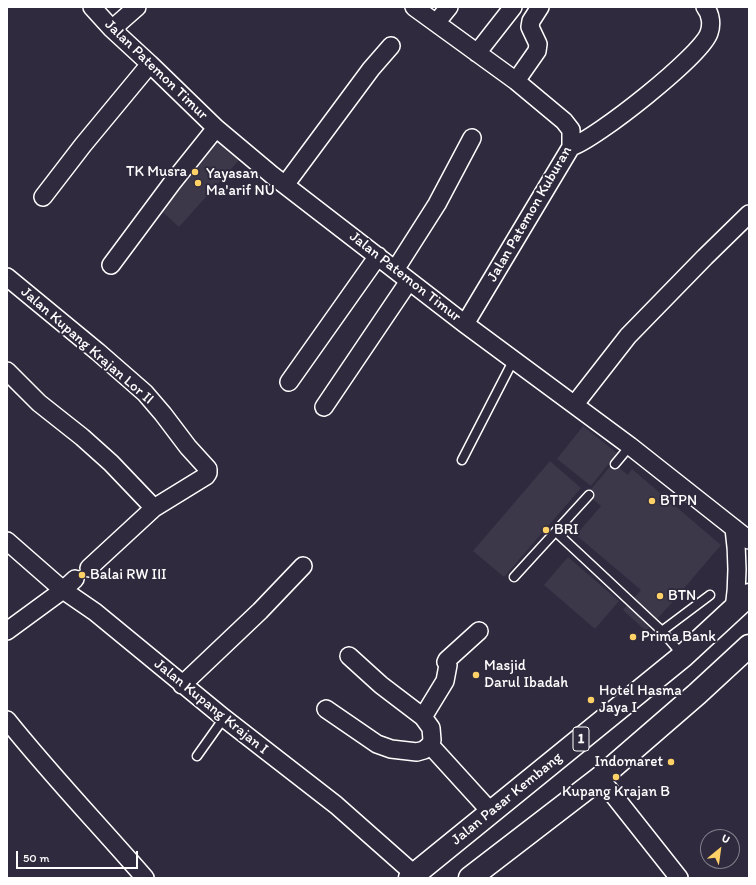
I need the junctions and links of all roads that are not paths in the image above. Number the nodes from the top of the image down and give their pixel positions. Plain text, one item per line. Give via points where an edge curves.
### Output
1 (92, 7) edge
2 (137, 7) edge
3 (414, 7) edge
4 (449, 7) edge
5 (513, 7) edge
6 (540, 7) edge
7 (705, 7) edge
8 (436, 23) junction
9 (112, 30) junction
10 (391, 46) dead end
11 (477, 53) junction
12 (150, 64) junction
13 (516, 81) junction
14 (216, 128) junction
15 (472, 138) dead end
16 (571, 147) junction
17 (285, 185) junction
18 (43, 197) dead end
19 (749, 214) edge
20 (378, 256) junction
21 (111, 265) dead end
22 (395, 270) junction
23 (7, 277) edge
24 (410, 281) junction
25 (466, 324) junction
26 (514, 360) junction
27 (7, 371) edge
28 (289, 382) dead end
29 (575, 404) junction
30 (324, 407) dead end
31 (630, 446) junction
32 (462, 460) dead end
33 (615, 464) dead end
34 (589, 495) dead end
35 (154, 508) junction
36 (734, 528) junction
37 (556, 532) junction
38 (749, 540) edge
39 (7, 541) edge
40 (303, 566) dead end
41 (89, 568) dead end
42 (514, 577) dead end
43 (69, 585) junction
44 (710, 595) dead end
45 (749, 595) edge
46 (734, 610) junction
47 (479, 631) dead end
48 (662, 631) junction
49 (7, 632) edge
50 (746, 652) edge
51 (349, 656) dead end
52 (684, 656) junction
53 (182, 685) junction
54 (326, 709) dead end
55 (422, 717) junction
56 (224, 718) junction
57 (7, 720) edge
58 (430, 745) junction
59 (197, 756) dead end
60 (600, 778) junction
61 (491, 812) junction
62 (412, 876) edge
63 (146, 878) edge
64 (470, 878) edge
65 (679, 878) edge

1 - 9 street, Jalan Patemon Timur
2 - 9 street
3 - 8 street, Jalan Patemon Kuburan
4 - 8 street
5 - 11 street
6 - 13 street via 530,27 538,44 537,51
7 - 16 street via 711,21 705,41 645,96 585,141
8 - 11 street, Jalan Patemon Kuburan
9 - 12 street, Jalan Patemon Timur
10 - 17 street
11 - 13 street, Jalan Patemon Kuburan
12 - 14 street, Jalan Patemon Timur
12 - 18 street
13 - 16 street, Jalan Patemon Kuburan via 564,121 571,130
14 - 17 street, Jalan Patemon Timur
14 - 21 street
15 - 22 street via 437,204
16 - 25 street, Jalan Patemon Kuburan
17 - 20 street, Jalan Patemon Timur
19 - 29 street via 628,336
20 - 22 street, Jalan Patemon Timur
20 - 28 street
22 - 24 street, Jalan Patemon Timur
23 - 35 street, Jalan Kupang Krajan Lor II via 145,393 208,469 206,476
24 - 25 street, Jalan Patemon Timur
24 - 30 street
25 - 26 street, Jalan Patemon Timur
26 - 29 street, Jalan Patemon Timur
26 - 32 lane
27 - 35 street via 39,403 111,463
29 - 31 street, Jalan Patemon Timur
31 - 33 lane
31 - 36 street, Jalan Patemon Timur
34 - 37 lane
35 - 41 street
36 - 38 street, Jalan Patemon Timur
36 - 46 street via 737,589
37 - 42 lane
37 - 48 lane
39 - 43 street, Jalan Kupang Krajan I
40 - 53 street
43 - 49 street
43 - 53 street, Jalan Kupang Krajan I via 95,612
44 - 48 lane
45 - 46 highway, Jalan Pasar Kembang / 1
46 - 52 highway, Jalan Pasar Kembang / 1
47 - 55 street via 446,660 448,665 445,681
48 - 52 lane
50 - 60 highway
51 - 55 street
52 - 61 highway, Jalan Pasar Kembang / 1
53 - 56 street, Jalan Kupang Krajan I
54 - 58 street via 377,744 391,749 417,752
55 - 58 street via 432,728
56 - 59 lane
56 - 62 street, Jalan Kupang Krajan I via 336,805
57 - 63 street via 40,761
58 - 61 street
60 - 64 highway
60 - 65 street
61 - 62 highway, Jalan Pasar Kembang / 1

